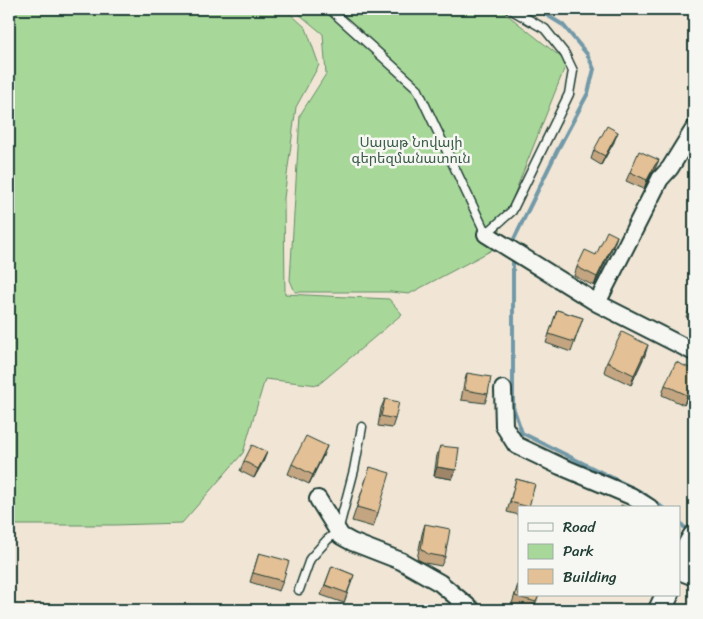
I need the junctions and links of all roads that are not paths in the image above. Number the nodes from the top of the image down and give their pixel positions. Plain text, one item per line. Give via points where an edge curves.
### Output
1 (332, 9) edge
2 (510, 9) edge
3 (694, 129) edge
4 (486, 234) junction
5 (597, 303) junction
6 (694, 352) edge
7 (503, 389) dead end
8 (362, 427) dead end
9 (318, 498) dead end
10 (647, 506) edge
11 (338, 531) junction
12 (684, 554) edge
13 (694, 576) edge
14 (299, 590) dead end
15 (667, 596) edge
16 (472, 610) edge
17 (660, 610) edge

1 - 4 lane via 417,88
2 - 4 lane via 545,29 565,54 573,71 569,94 512,211
3 - 5 street via 660,179
4 - 5 street
5 - 6 street
7 - 10 street via 504,426 516,445
8 - 11 lane
9 - 11 street
11 - 14 lane via 310,559
11 - 16 street via 352,542 401,561 440,583
12 - 13 street
15 - 17 main road

